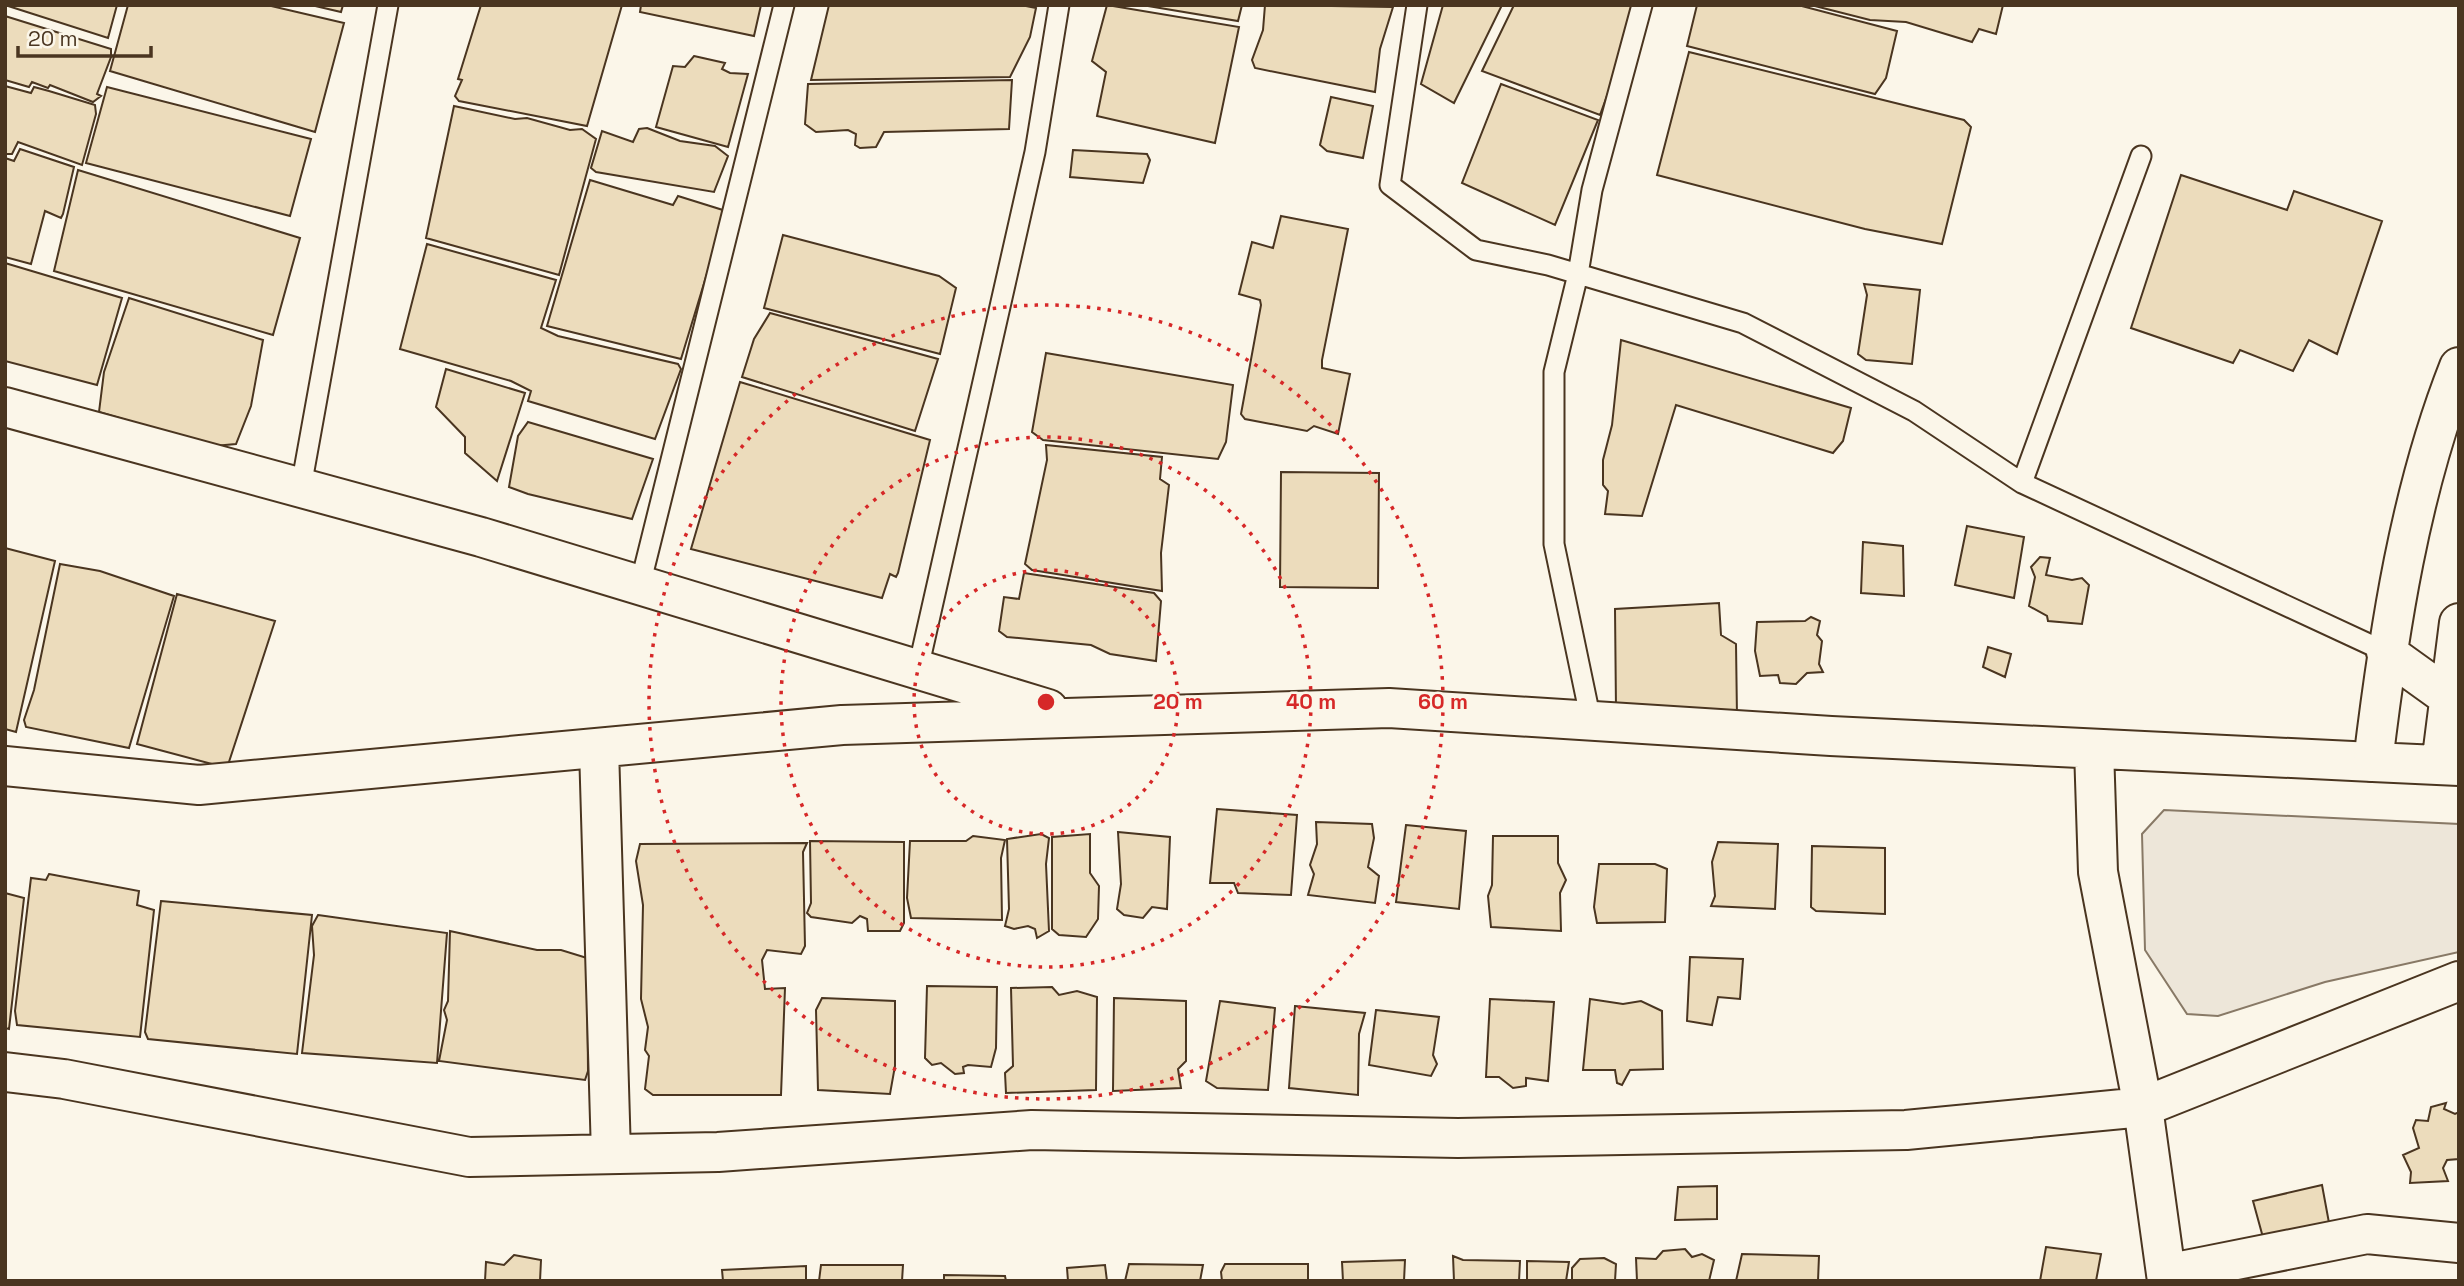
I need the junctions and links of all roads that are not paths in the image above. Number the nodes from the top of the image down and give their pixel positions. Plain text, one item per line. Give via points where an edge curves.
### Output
1 (388, 5) edge
2 (784, 5) edge
3 (1059, 5) edge
4 (1417, 5) edge
5 (1643, 5) edge
6 (2141, 156) dead end
7 (1578, 274) junction
8 (2459, 367) edge
9 (5, 407) edge
10 (2022, 483) junction
11 (301, 487) junction
12 (640, 585) junction
13 (2459, 623) edge
14 (2386, 652) junction
15 (918, 669) junction
16 (2449, 698) junction
17 (1076, 718) junction
18 (1591, 721) junction
19 (599, 748) junction
20 (2094, 748) junction
21 (2373, 762) junction
22 (2450, 765) edge
23 (5, 766) edge
24 (2459, 981) edge
25 (5, 1072) edge
26 (2143, 1107) junction
27 (611, 1154) junction
28 (2459, 1244) edge
29 (2166, 1277) edge

1 - 11 lane
2 - 12 lane
3 - 15 lane via 1035,152
4 - 7 lane via 1390,185 1476,250
5 - 7 lane via 1592,190
6 - 10 lane
7 - 10 lane via 1742,323 1914,411
7 - 18 lane via 1554,372 1554,544
8 - 14 street via 2438,419
9 - 11 street
10 - 14 lane
11 - 12 street
12 - 15 street
13 - 16 street
14 - 16 street
14 - 21 street
15 - 17 street
16 - 22 street
17 - 18 street via 1389,708
17 - 19 street via 842,725
18 - 20 street
19 - 23 street via 199,785
19 - 27 street
20 - 21 street
20 - 26 street via 2098,872
21 - 22 street
24 - 26 street
25 - 27 street via 64,1079 469,1157
26 - 27 street via 1906,1130 1458,1138 1032,1130 718,1152
26 - 29 street
28 - 29 street via 2367,1234

